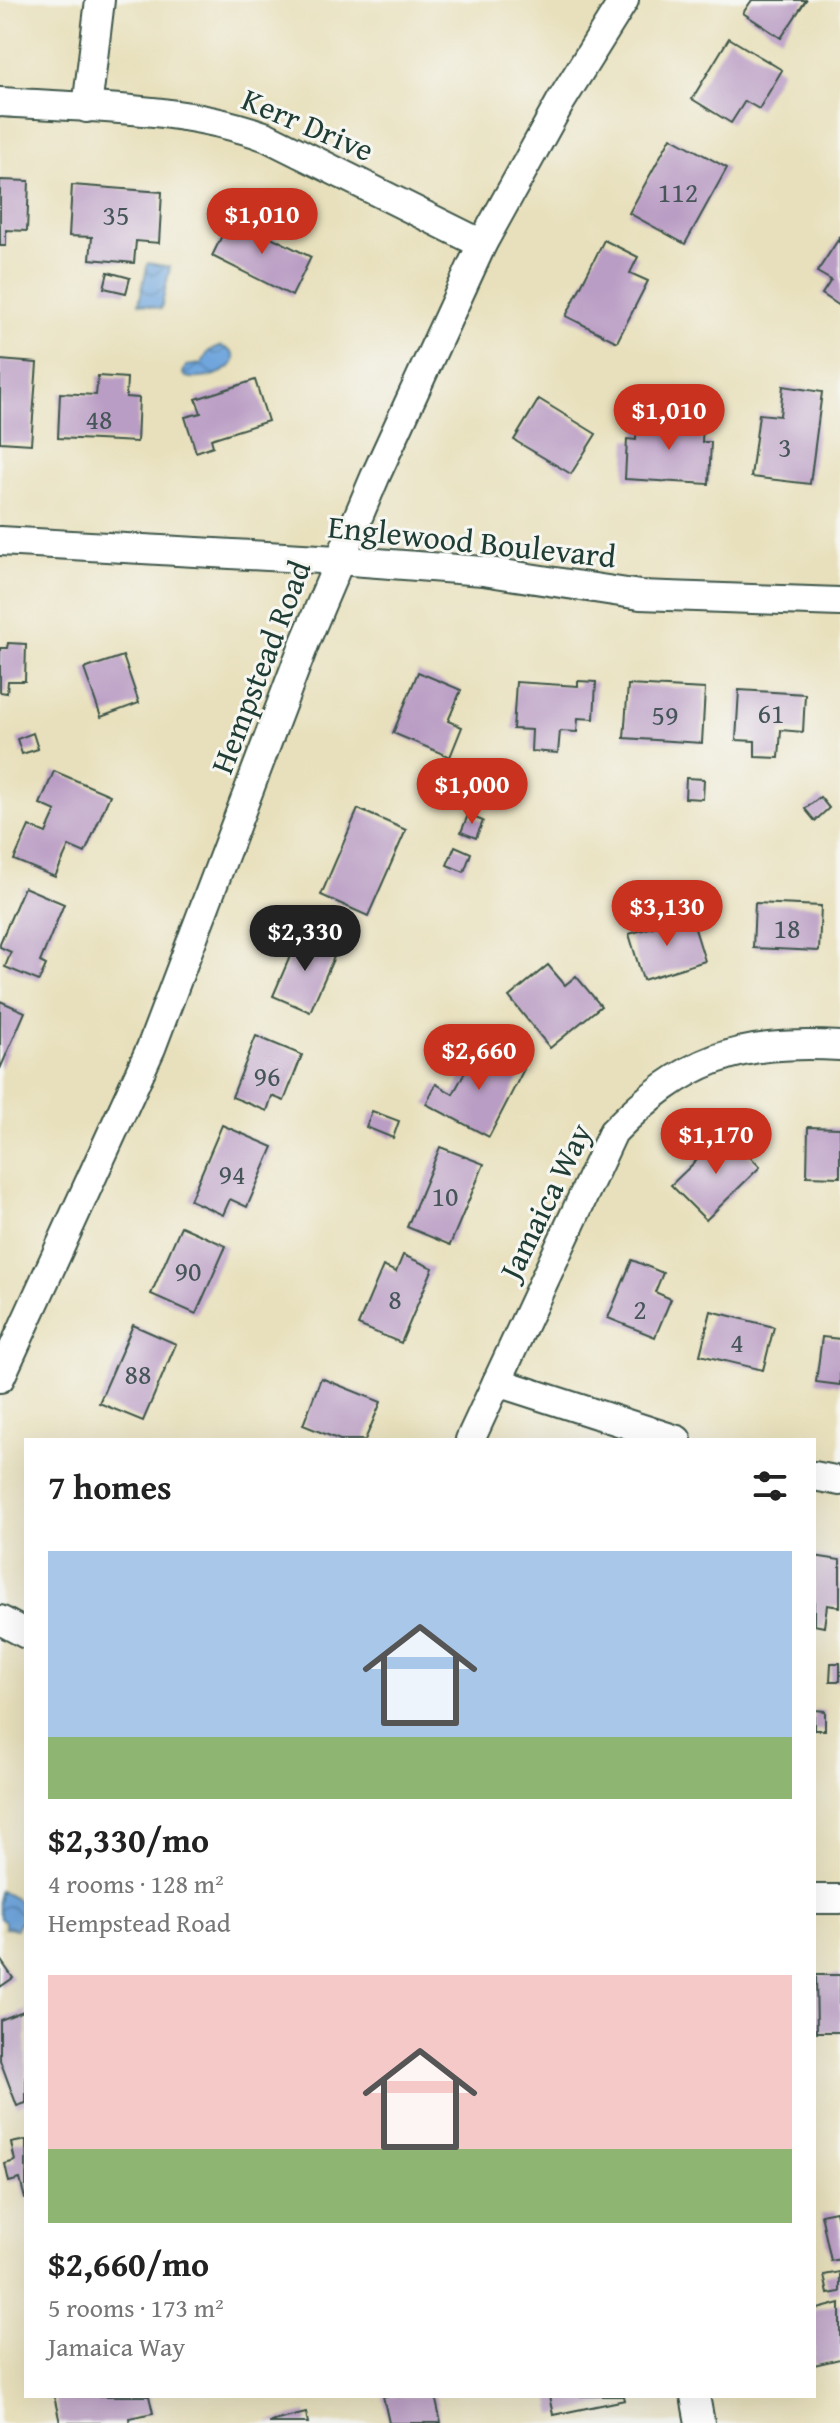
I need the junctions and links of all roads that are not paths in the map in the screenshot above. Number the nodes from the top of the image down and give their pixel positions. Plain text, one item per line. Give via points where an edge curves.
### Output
1 (100, 0) edge
2 (624, 0) edge
3 (0, 102) edge
4 (87, 108) junction
5 (482, 244) junction
6 (0, 541) edge
7 (338, 560) junction
8 (840, 602) edge
9 (840, 1046) edge
10 (0, 1378) edge
11 (497, 1382) junction
12 (471, 1438) edge
13 (671, 1438) edge
14 (816, 1476) edge
15 (840, 1481) edge
16 (0, 1620) edge
17 (24, 1633) edge
18 (816, 1899) edge
19 (840, 1899) edge
20 (695, 2398) edge
21 (700, 2423) edge

1 - 4 street
2 - 5 street, Hempstead Road
3 - 4 street, Kerr Drive
4 - 5 street, Kerr Drive via 184,114 240,127
5 - 7 street, Hempstead Road
6 - 7 street, Englewood Boulevard
7 - 8 street, Englewood Boulevard via 483,571 640,595
7 - 10 street, Hempstead Road via 151,1048
9 - 11 street, Jamaica Way via 764,1046 724,1055 678,1076 642,1102 613,1132
11 - 12 street, Jamaica Way
11 - 13 street
14 - 15 street
16 - 17 street
18 - 19 street
20 - 21 street

